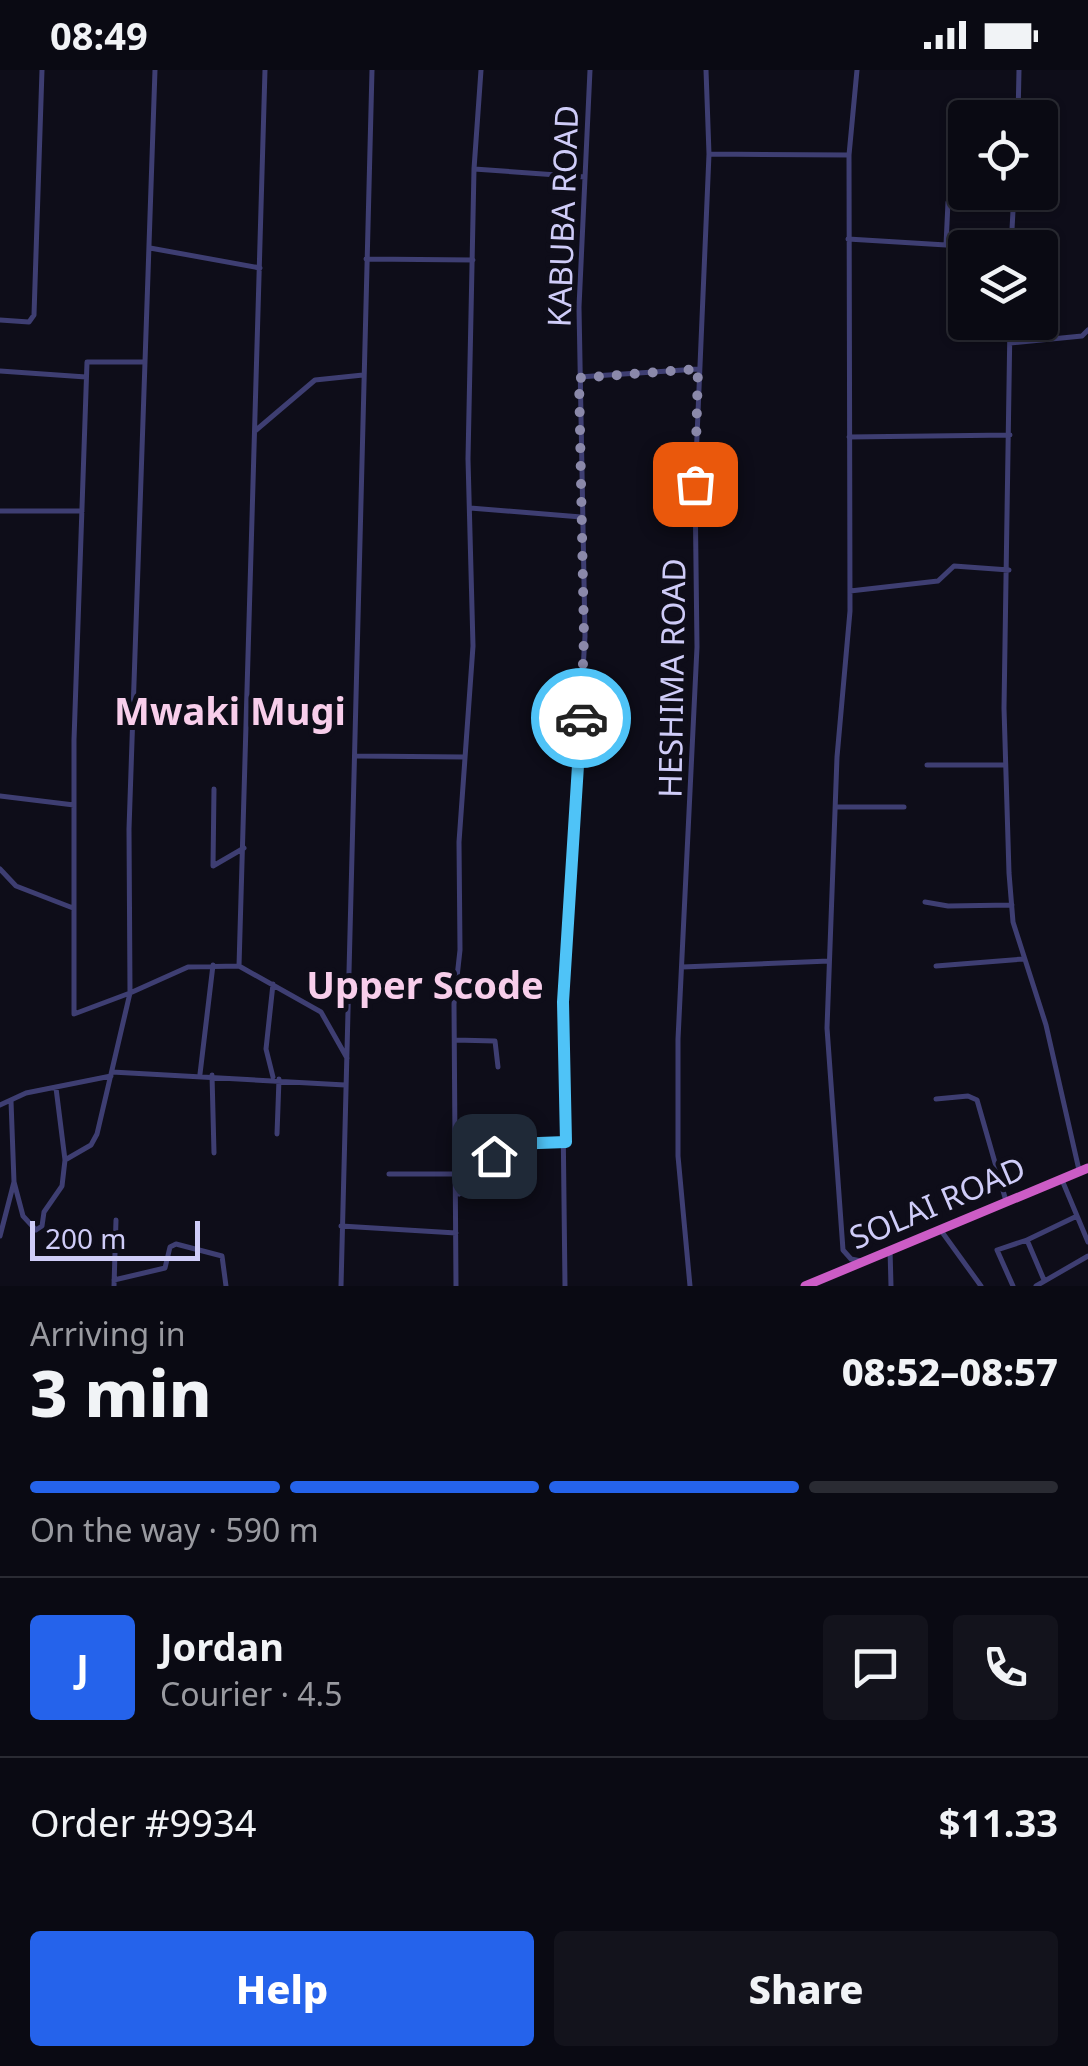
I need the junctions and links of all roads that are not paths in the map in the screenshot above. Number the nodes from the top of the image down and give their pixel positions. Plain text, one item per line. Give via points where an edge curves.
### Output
1 (42, 70) edge
2 (155, 70) edge
3 (265, 70) edge
4 (372, 70) edge
5 (481, 70) edge
6 (590, 70) edge
7 (706, 70) edge
8 (857, 70) edge
9 (1019, 70) edge
10 (1018, 100) edge
11 (709, 154) junction
12 (849, 154) junction
13 (474, 169) junction
14 (584, 177) junction
15 (948, 202) edge
16 (848, 239) junction
17 (150, 248) junction
18 (366, 259) junction
19 (473, 260) junction
20 (260, 268) junction
21 (0, 320) edge
22 (1088, 330) edge
23 (1010, 343) joint
24 (143, 362) junction
25 (698, 369) junction
26 (0, 371) edge
27 (363, 376) junction
28 (86, 377) junction
29 (579, 378) junction
30 (256, 431) junction
31 (1010, 436) junction
32 (848, 437) junction
33 (470, 508) junction
34 (0, 510) edge
35 (83, 511) junction
36 (581, 517) junction
37 (1009, 570) junction
38 (850, 591) junction
39 (356, 756) junction
40 (464, 756) junction
41 (927, 765) dead end
42 (1005, 765) junction
43 (214, 789) dead end
44 (0, 796) edge
45 (74, 805) junction
46 (837, 807) junction
47 (904, 807) dead end
48 (244, 848) junction
49 (0, 869) edge
50 (926, 902) dead end
51 (1012, 905) junction
52 (72, 908) junction
53 (1023, 959) junction
54 (829, 960) junction
55 (213, 966) junction
56 (239, 966) junction
57 (936, 966) dead end
58 (682, 967) junction
59 (274, 984) junction
60 (130, 993) junction
61 (454, 1040) junction
62 (348, 1060) junction
63 (498, 1067) dead end
64 (111, 1074) junction
65 (200, 1074) junction
66 (212, 1075) junction
67 (276, 1078) junction
68 (345, 1084) junction
69 (56, 1088) junction
70 (936, 1098) dead end
71 (11, 1102) junction
72 (0, 1105) edge
73 (277, 1134) dead end
74 (566, 1142) junction
75 (214, 1152) dead end
76 (66, 1160) junction
77 (1085, 1169) edge
78 (388, 1174) dead end
79 (457, 1174) junction
80 (1061, 1177) junction
81 (14, 1182) junction
82 (459, 1194) junction
83 (9, 1198) junction
84 (18, 1199) junction
85 (1006, 1200) junction
86 (1077, 1216) junction
87 (116, 1220) dead end
88 (341, 1226) junction
89 (939, 1228) junction
90 (456, 1233) junction
91 (0, 1236) edge
92 (1028, 1240) junction
93 (1088, 1242) edge
94 (890, 1248) junction
95 (1088, 1256) edge
96 (861, 1261) junction
97 (1047, 1278) junction
98 (114, 1283) edge
99 (226, 1286) edge
100 (341, 1286) edge
101 (456, 1286) edge
102 (566, 1286) edge
103 (690, 1286) edge
104 (806, 1286) edge
105 (891, 1286) edge
106 (981, 1286) edge
107 (1014, 1286) edge
108 (1036, 1286) edge
109 (1056, 1286) edge

1 - 21 street via 34,315 29,322
2 - 17 street
3 - 20 street
4 - 18 street
5 - 13 street
6 - 14 street, KABUBA ROAD
7 - 11 street, HESHIMA ROAD
8 - 12 street
9 - 10 street
11 - 12 street
11 - 25 street, HESHIMA ROAD
12 - 16 street
13 - 14 street
13 - 19 street
14 - 29 street, KABUBA ROAD
15 - 16 street via 946,245
16 - 32 street
17 - 20 street
17 - 24 street
18 - 19 street
18 - 27 street
19 - 33 street
20 - 30 street
22 - 23 street
23 - 31 street
24 - 28 street via 91,359
24 - 60 street
25 - 29 street
25 - 58 street, HESHIMA ROAD via 697,647
26 - 28 street
27 - 30 street via 314,380
27 - 39 street
28 - 35 street
29 - 36 street, KABUBA ROAD
30 - 48 street
31 - 32 street
31 - 37 street
32 - 38 street
33 - 36 street
33 - 40 street via 473,646
34 - 35 street
35 - 45 street
36 - 74 street, KABUBA ROAD via 584,636 563,1002
37 - 38 street via 954,566 938,582
37 - 42 street
38 - 46 street
39 - 40 street
39 - 62 street
40 - 61 street
41 - 42 street
42 - 51 street
43 - 48 street via 212,866
44 - 45 street
45 - 52 street
46 - 47 street
46 - 54 street
48 - 56 street
49 - 52 street via 16,886
50 - 51 street
51 - 53 street
52 - 60 street via 72,1013
53 - 57 street
53 - 77 street
54 - 58 street
54 - 96 street via 829,1094 843,1250
55 - 56 street
55 - 60 street via 188,967
55 - 65 street
56 - 59 street
58 - 103 street, HESHIMA ROAD via 677,1116
59 - 62 street via 321,1012
59 - 67 street via 266,1049
60 - 64 street
61 - 63 street via 495,1040
61 - 79 street
62 - 68 street
64 - 65 street
64 - 69 street
64 - 76 street via 96,1138
65 - 66 street
66 - 67 street
66 - 75 street
67 - 68 street
67 - 73 street
68 - 88 street
69 - 71 street
69 - 76 street
70 - 85 street via 978,1100
71 - 72 street
71 - 81 street
74 - 82 street via 503,1147
74 - 102 street, KABUBA ROAD
76 - 84 street via 62,1186 42,1226 30,1226
77 - 80 highway, SOLAI ROAD
78 - 79 street
79 - 82 street
80 - 85 highway, SOLAI ROAD
80 - 86 street
81 - 83 street
81 - 84 street
82 - 90 street
83 - 84 street
83 - 91 street
85 - 89 highway, SOLAI ROAD
86 - 92 street
86 - 93 street
87 - 98 street
88 - 90 street
88 - 100 street
89 - 94 highway, SOLAI ROAD
89 - 106 street
90 - 101 street
92 - 97 street
92 - 107 street via 997,1250
94 - 96 highway, SOLAI ROAD
94 - 105 street
95 - 97 street
96 - 104 highway, SOLAI ROAD
97 - 108 street
97 - 109 street
98 - 99 street via 165,1268 176,1244 222,1256

